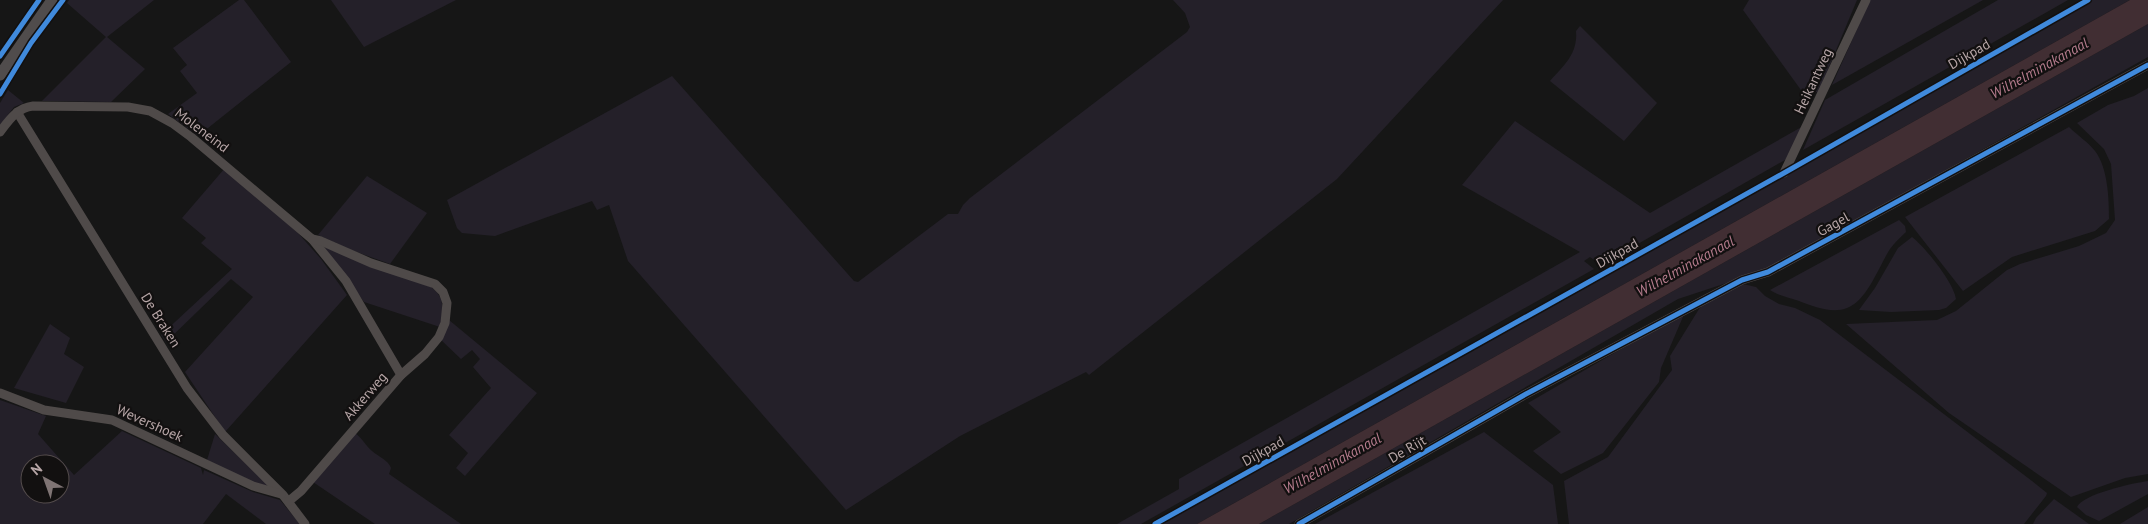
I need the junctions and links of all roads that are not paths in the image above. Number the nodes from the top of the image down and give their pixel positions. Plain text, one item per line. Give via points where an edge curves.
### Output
1 (52, 0) edge
2 (1866, 0) edge
3 (2148, 65) edge
4 (0, 75) edge
5 (17, 112) junction
6 (0, 132) edge
7 (1784, 173) dead end
8 (312, 239) junction
9 (447, 302) joint
10 (401, 375) junction
11 (0, 393) edge
12 (1526, 394) joint
13 (286, 498) junction
14 (305, 524) edge
15 (1299, 524) edge

1 - 4 main road
2 - 7 street, Heikantweg
3 - 12 street, Gagel via 1768,272 1742,280
5 - 6 street
5 - 8 street, Moleneind via 33,106 128,107 150,111 191,137
5 - 13 street, De Braken via 187,388 223,435
8 - 9 street, Moleneind via 435,284
8 - 10 street, Moleneind via 346,281
9 - 10 street, Akkerweg via 445,323 439,337
10 - 13 street, Akkerweg via 301,491
11 - 13 street, Wevershoek via 44,410 112,420 253,486
12 - 15 street, De Rijt
13 - 14 street, De Braken

